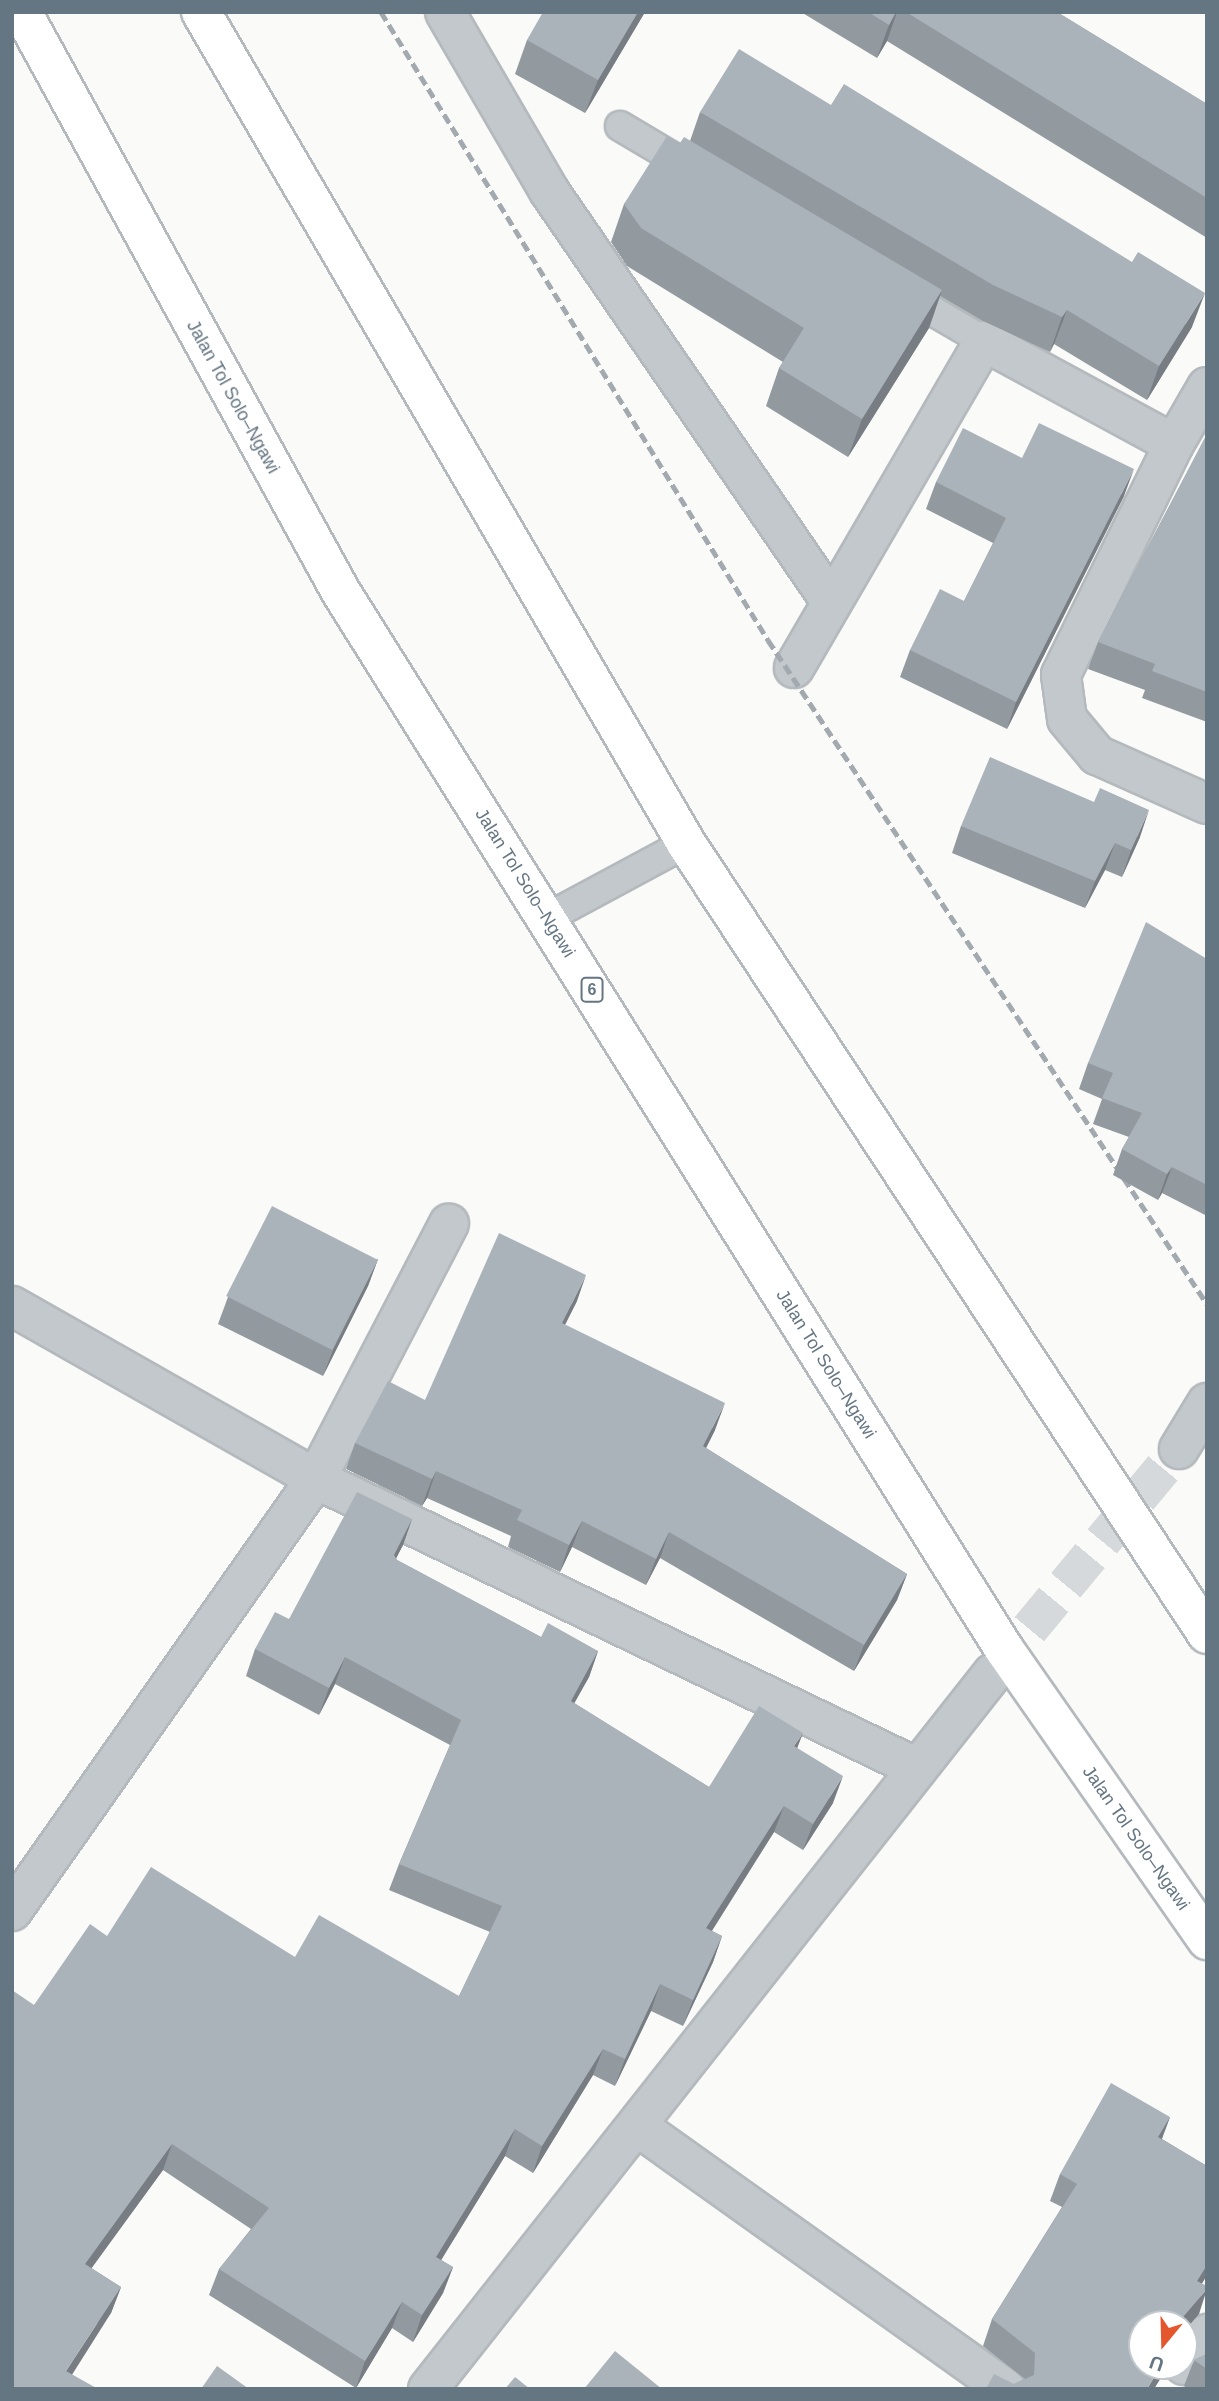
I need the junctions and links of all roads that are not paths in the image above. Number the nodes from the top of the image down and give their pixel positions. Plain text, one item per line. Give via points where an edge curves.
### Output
1 (22, 12) edge
2 (201, 12) edge
3 (445, 12) edge
4 (620, 126) dead end
5 (714, 182) edge
6 (878, 279) edge
7 (984, 341) junction
8 (1207, 387) edge
9 (1174, 444) junction
10 (831, 601) junction
11 (794, 668) dead end
12 (1207, 804) edge
13 (686, 843) junction
14 (547, 918) junction
15 (449, 1224) dead end
16 (12, 1306) edge
17 (1207, 1404) edge
18 (1179, 1449) tunnel mouth
19 (316, 1479) junction
20 (1207, 1634) edge
21 (993, 1673) tunnel mouth
22 (917, 1768) junction
23 (12, 1911) edge
24 (1207, 1940) edge
25 (637, 2126) junction
26 (428, 2389) edge
27 (1006, 2389) edge

1 - 14 highway, Jalan Tol Solo–Ngawi / 6 via 341,592
2 - 13 highway
3 - 10 street via 549,191
4 - 5 lane
6 - 7 lane
7 - 9 street
7 - 10 street
8 - 9 street
9 - 12 street via 1061,675 1067,719 1097,755
10 - 11 street
13 - 14 lane
13 - 20 highway
14 - 24 highway, Jalan Tol Solo–Ngawi / 6 via 1004,1649
15 - 19 street
16 - 19 street
17 - 18 street
19 - 22 street
19 - 23 street
21 - 22 street
22 - 25 street
25 - 26 street
25 - 27 street

